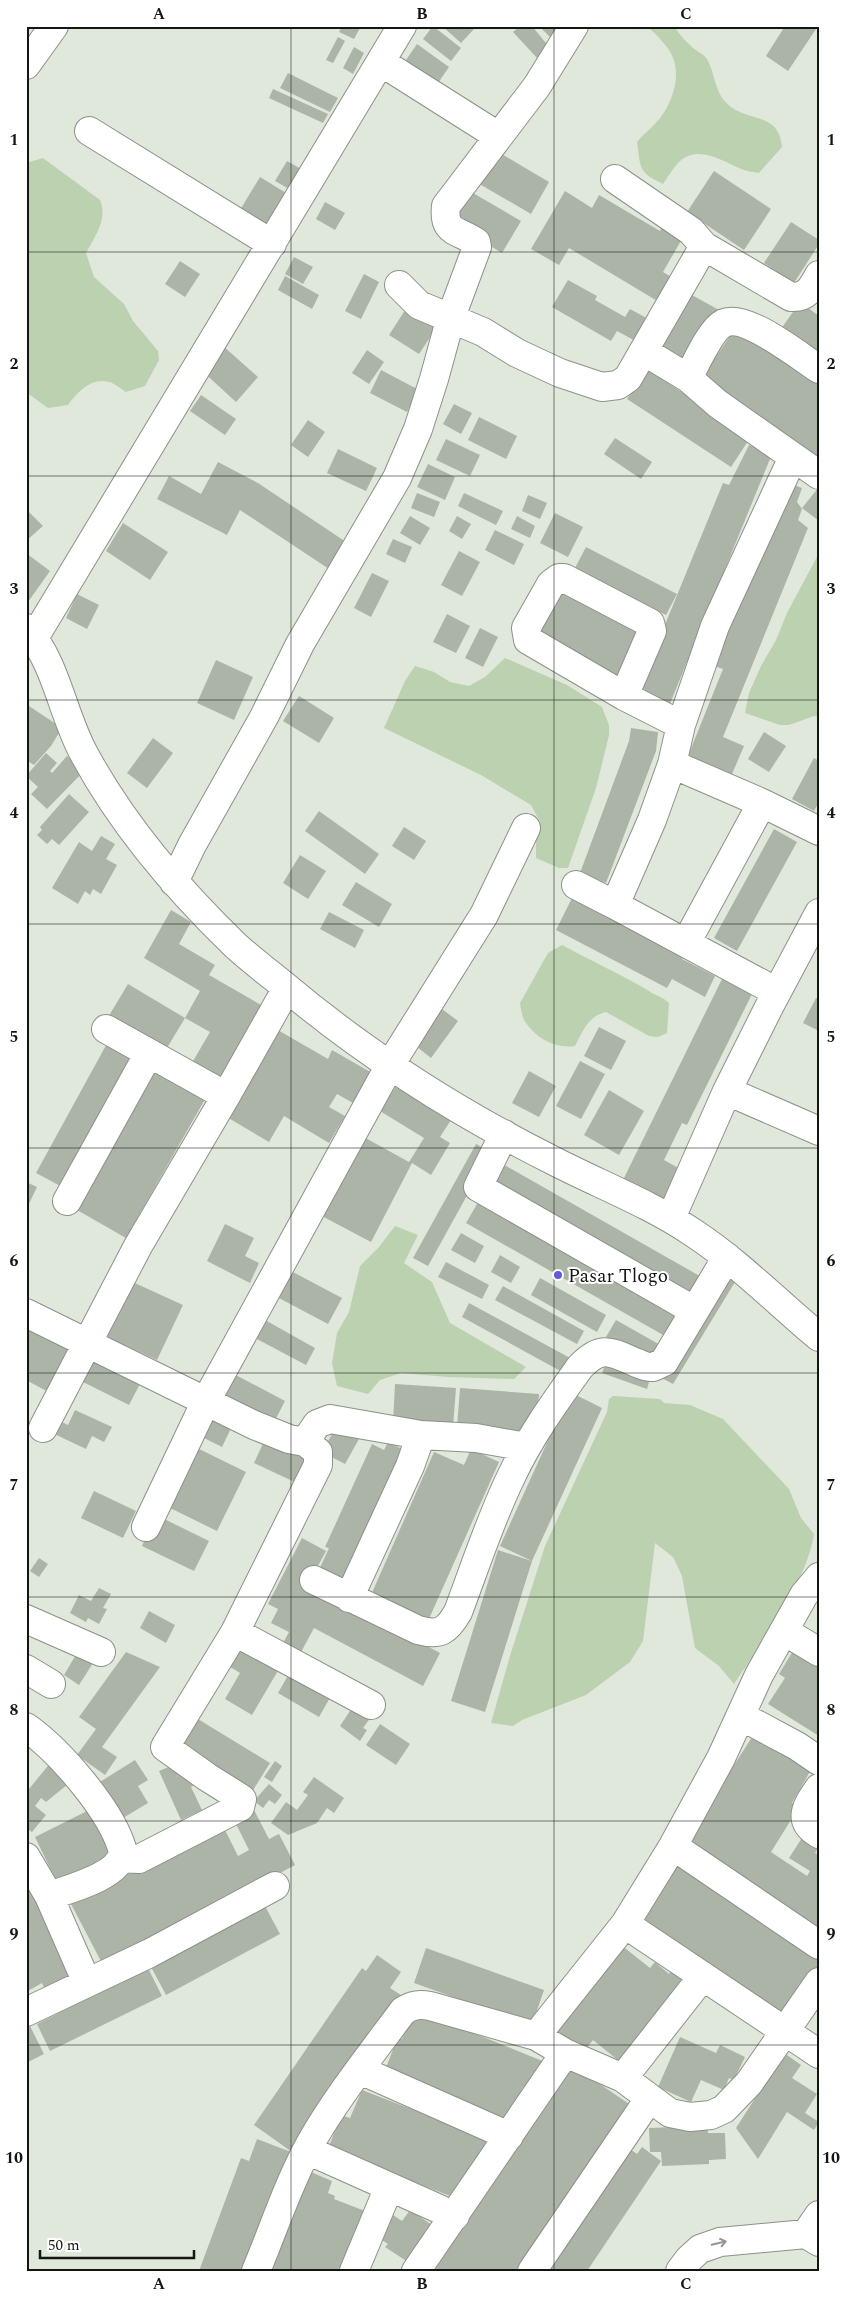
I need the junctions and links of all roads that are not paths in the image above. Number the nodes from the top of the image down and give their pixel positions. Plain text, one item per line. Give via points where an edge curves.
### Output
1 (54, 26) edge
2 (402, 26) edge
3 (574, 26) edge
4 (381, 62) junction
5 (26, 65) edge
6 (89, 132) dead end
7 (498, 136) junction
8 (615, 179) dead end
9 (272, 244) junction
10 (704, 246) junction
11 (819, 275) edge
12 (399, 285) dead end
13 (811, 301) edge
14 (451, 317) junction
15 (645, 352) junction
16 (819, 369) edge
17 (688, 378) junction
18 (793, 457) junction
19 (819, 475) edge
20 (30, 633) edge
21 (624, 696) junction
22 (681, 725) junction
23 (672, 764) junction
24 (762, 803) junction
25 (526, 828) dead end
26 (819, 832) edge
27 (174, 882) junction
28 (576, 885) dead end
29 (615, 904) junction
30 (819, 913) edge
31 (686, 943) junction
32 (287, 988) junction
33 (777, 992) junction
34 (106, 1029) dead end
35 (149, 1053) junction
36 (390, 1065) junction
37 (727, 1091) junction
38 (226, 1096) junction
39 (819, 1131) edge
40 (504, 1134) junction
41 (68, 1202) dead end
42 (671, 1218) junction
43 (727, 1258) junction
44 (688, 1307) dead end
45 (26, 1313) edge
46 (819, 1337) edge
47 (88, 1344) junction
48 (206, 1401) junction
49 (43, 1428) dead end
50 (420, 1435) junction
51 (305, 1442) junction
52 (526, 1447) junction
53 (146, 1527) dead end
54 (819, 1577) edge
55 (314, 1580) dead end
56 (349, 1598) junction
57 (26, 1619) edge
58 (784, 1631) junction
59 (235, 1632) junction
60 (101, 1652) dead end
61 (819, 1652) edge
62 (26, 1669) edge
63 (52, 1684) dead end
64 (370, 1705) dead end
65 (741, 1716) junction
66 (26, 1727) edge
67 (819, 1761) edge
68 (819, 1788) edge
69 (819, 1834) edge
70 (673, 1846) junction
71 (26, 1857) edge
72 (122, 1858) junction
73 (275, 1886) dead end
74 (49, 1896) junction
75 (625, 1924) junction
76 (819, 1945) edge
77 (703, 1976) junction
78 (819, 1982) edge
79 (87, 1983) junction
80 (26, 2012) edge
81 (786, 2031) junction
82 (536, 2036) junction
83 (565, 2053) junction
84 (819, 2054) edge
85 (360, 2070) junction
86 (624, 2078) junction
87 (649, 2099) junction
88 (509, 2136) junction
89 (307, 2150) junction
90 (389, 2187) junction
91 (455, 2216) junction
92 (815, 2230) edge
93 (256, 2271) edge
94 (354, 2271) edge
95 (416, 2271) edge
96 (532, 2271) edge
97 (680, 2271) edge

1 - 5 street
2 - 4 street
3 - 7 street via 537,86
4 - 7 street
4 - 9 street
6 - 9 street
7 - 14 street via 446,206 444,218 447,226 476,242 477,247
8 - 10 street via 691,231
9 - 20 street
10 - 13 street via 791,297
10 - 15 street
11 - 13 street via 809,292
12 - 14 street via 419,304
14 - 15 street via 551,369 602,387 618,385 628,378
14 - 27 street via 418,429 397,478 300,644
15 - 17 street
16 - 17 street via 752,326 731,322 718,328
17 - 18 street via 718,404
18 - 19 street
18 - 22 street via 715,626
20 - 27 street via 46,659 82,750 143,846
21 - 21 street via 528,640 526,628 556,579 564,578 650,623 652,631
21 - 22 street
22 - 23 street
23 - 24 street
23 - 29 street via 652,820
24 - 26 street
24 - 31 street
25 - 36 street via 484,915
27 - 32 street via 236,946
28 - 29 street
29 - 31 street
30 - 33 street
31 - 33 street
32 - 36 street via 329,1023
32 - 38 street
33 - 37 street
34 - 35 street
35 - 38 street
35 - 41 street
36 - 40 street via 404,1077
36 - 48 street
37 - 39 street
37 - 42 street
38 - 47 street via 138,1246
40 - 42 street via 554,1162
40 - 44 street via 478,1187
42 - 43 street
43 - 46 street
43 - 52 street via 664,1362 653,1367 616,1353 601,1352 591,1356 559,1396
45 - 47 street
47 - 48 street
47 - 49 street
48 - 51 street via 254,1425
48 - 53 street
50 - 51 street via 330,1419 317,1424
50 - 52 street via 476,1438
50 - 56 street via 410,1466
51 - 59 street via 318,1452 318,1465
52 - 56 street via 495,1512 458,1612 443,1631 429,1633 418,1630
54 - 58 street via 804,1595
55 - 56 street
57 - 60 street
58 - 61 street
58 - 65 street
59 - 64 street
59 - 72 street via 165,1747 242,1798 240,1807 139,1859
62 - 63 street
65 - 67 street
65 - 70 street via 722,1758
66 - 72 street via 59,1755 102,1809 121,1846
68 - 69 street via 809,1802 806,1823
70 - 75 street
70 - 76 street
71 - 74 street
72 - 74 street via 110,1870 86,1883
73 - 79 street
74 - 79 street
75 - 77 street
75 - 82 street
77 - 81 street
77 - 86 street
78 - 81 street
79 - 80 street
81 - 84 street
81 - 87 street via 749,2084 724,2109 710,2115 690,2117 670,2114
82 - 83 street
82 - 85 street via 420,2004 403,2012
83 - 86 street
83 - 88 street
85 - 88 street
85 - 89 street
86 - 87 street
87 - 96 street
88 - 91 street
89 - 90 street
89 - 93 street via 286,2193
90 - 91 street
90 - 94 street
91 - 95 street
97 -> 92 street via 695,2254 712,2244

